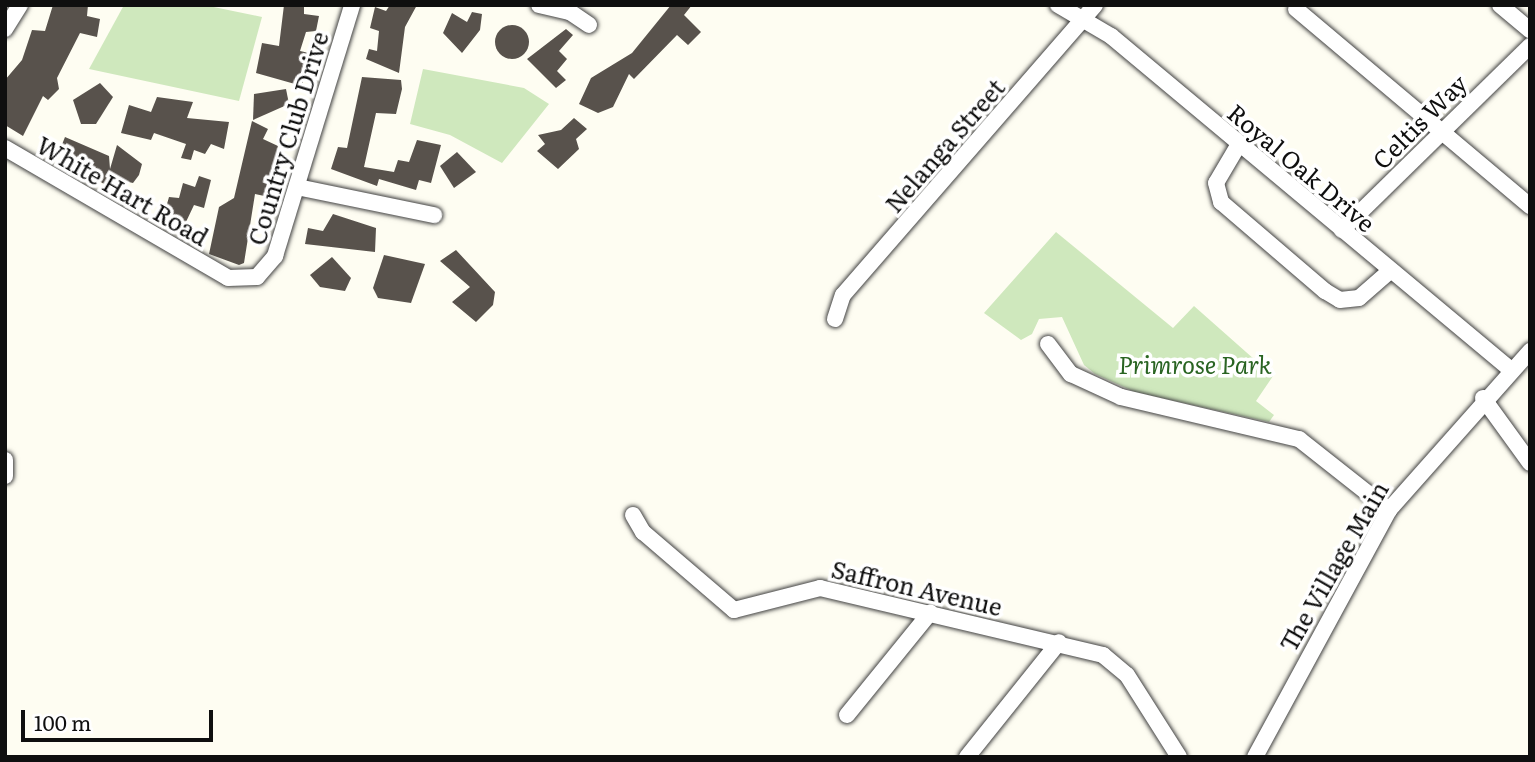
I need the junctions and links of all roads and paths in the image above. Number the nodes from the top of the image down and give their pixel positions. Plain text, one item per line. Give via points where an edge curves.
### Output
1 (20, 5) edge
2 (352, 5) edge
3 (539, 5) edge
4 (1059, 5) edge
5 (1500, 5) edge
6 (1516, 5) edge
7 (1296, 9) dead end
8 (1089, 12) edge
9 (1530, 17) edge
10 (589, 25) dead end
11 (5, 29) edge
12 (1530, 30) edge
13 (1530, 46) edge
14 (1440, 130) junction
15 (1239, 144) junction
16 (5, 148) edge
17 (297, 187) junction
18 (1530, 206) edge
19 (433, 215) dead end
20 (1342, 230) junction
21 (217, 271) joint
22 (1390, 271) junction
23 (835, 319) dead end
24 (1048, 344) dead end
25 (1530, 351) edge
26 (1511, 370) junction
27 (1483, 398) junction
28 (5, 460) edge
29 (1530, 463) edge
30 (5, 476) edge
31 (1389, 510) junction
32 (633, 514) dead end
33 (930, 613) junction
34 (1059, 642) junction
35 (847, 715) dead end
36 (967, 757) edge
37 (1179, 757) edge
38 (1255, 757) edge

1 - 11 street
2 - 17 street, Country Club Drive
3 - 10 street via 570,12
4 - 8 street, Royal Oak Drive
5 - 12 street
6 - 9 street
7 - 14 street
8 - 15 street, Royal Oak Drive
8 - 23 street, Nelanga Street via 845,293
13 - 14 street, Celtis Way
14 - 18 street
14 - 20 street, Celtis Way
15 - 20 street, Royal Oak Drive
15 - 22 street via 1216,183 1222,202 1325,290 1339,300 1359,298
16 - 21 street, White Hart Road
17 - 19 street
17 - 21 street, Country Club Drive via 267,270 241,281
20 - 22 street, Royal Oak Drive
22 - 26 street, Royal Oak Drive
24 - 31 street via 1071,374 1121,397 1299,439
25 - 26 street, The Village Main
26 - 27 street, The Village Main
27 - 29 street
27 - 31 street, The Village Main
28 - 30 street
31 - 38 street, The Village Main
32 - 33 street, Saffron Avenue via 643,532 734,610 811,587
33 - 34 street, Saffron Avenue
33 - 35 street
34 - 36 street
34 - 37 street, Saffron Avenue via 1121,668

